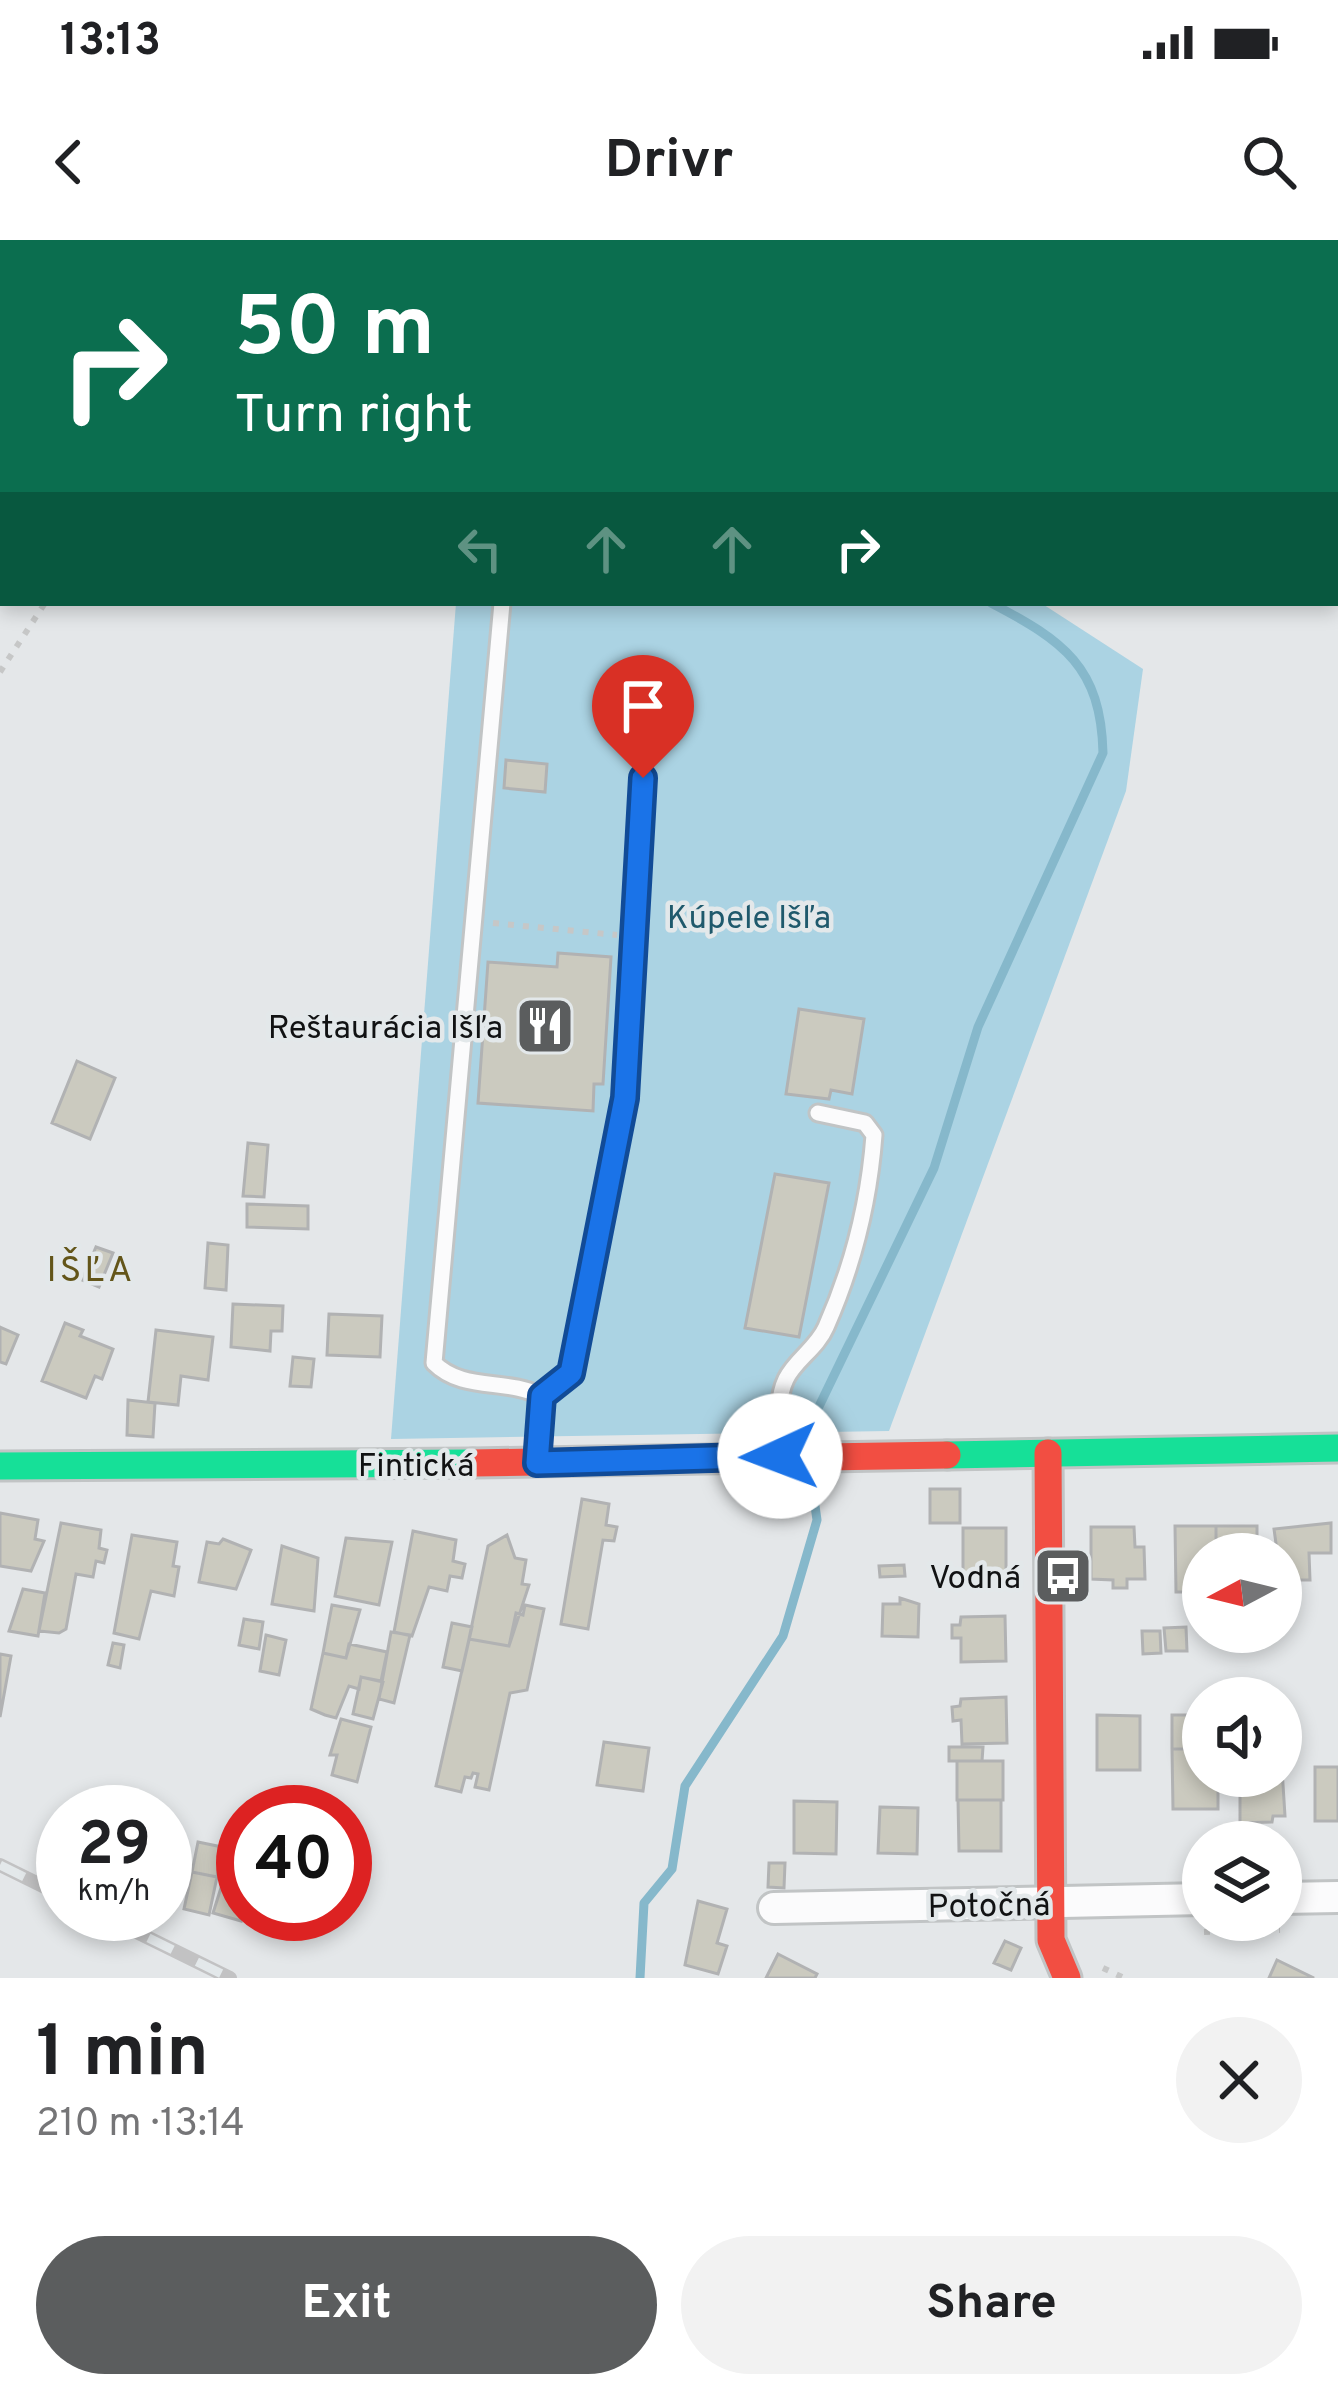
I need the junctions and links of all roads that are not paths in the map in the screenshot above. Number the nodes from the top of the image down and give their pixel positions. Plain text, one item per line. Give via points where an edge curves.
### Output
1 (502, 606) edge
2 (643, 778) dead end
3 (818, 1113) dead end
4 (542, 1396) junction
5 (1338, 1448) edge
6 (1048, 1453) junction
7 (780, 1456) junction
8 (537, 1463) junction
9 (0, 1466) edge
10 (1338, 1897) edge
11 (1302, 1898) edge
12 (1182, 1899) edge
13 (1051, 1902) junction
14 (774, 1908) dead end
15 (1079, 1970) edge

1 - 4 lane via 434,1363 450,1379 523,1386
2 - 4 lane via 625,1098 571,1373
3 - 7 lane via 865,1123 874,1135 871,1183 823,1335 787,1377
4 - 8 lane
5 - 6 street, Fintická
6 - 7 street, Fintická
6 - 13 street
7 - 8 street, Fintická
8 - 9 street, Fintická
10 - 11 street
12 - 13 street, Potočná
13 - 14 street, Potočná
13 - 15 street via 1051,1940

